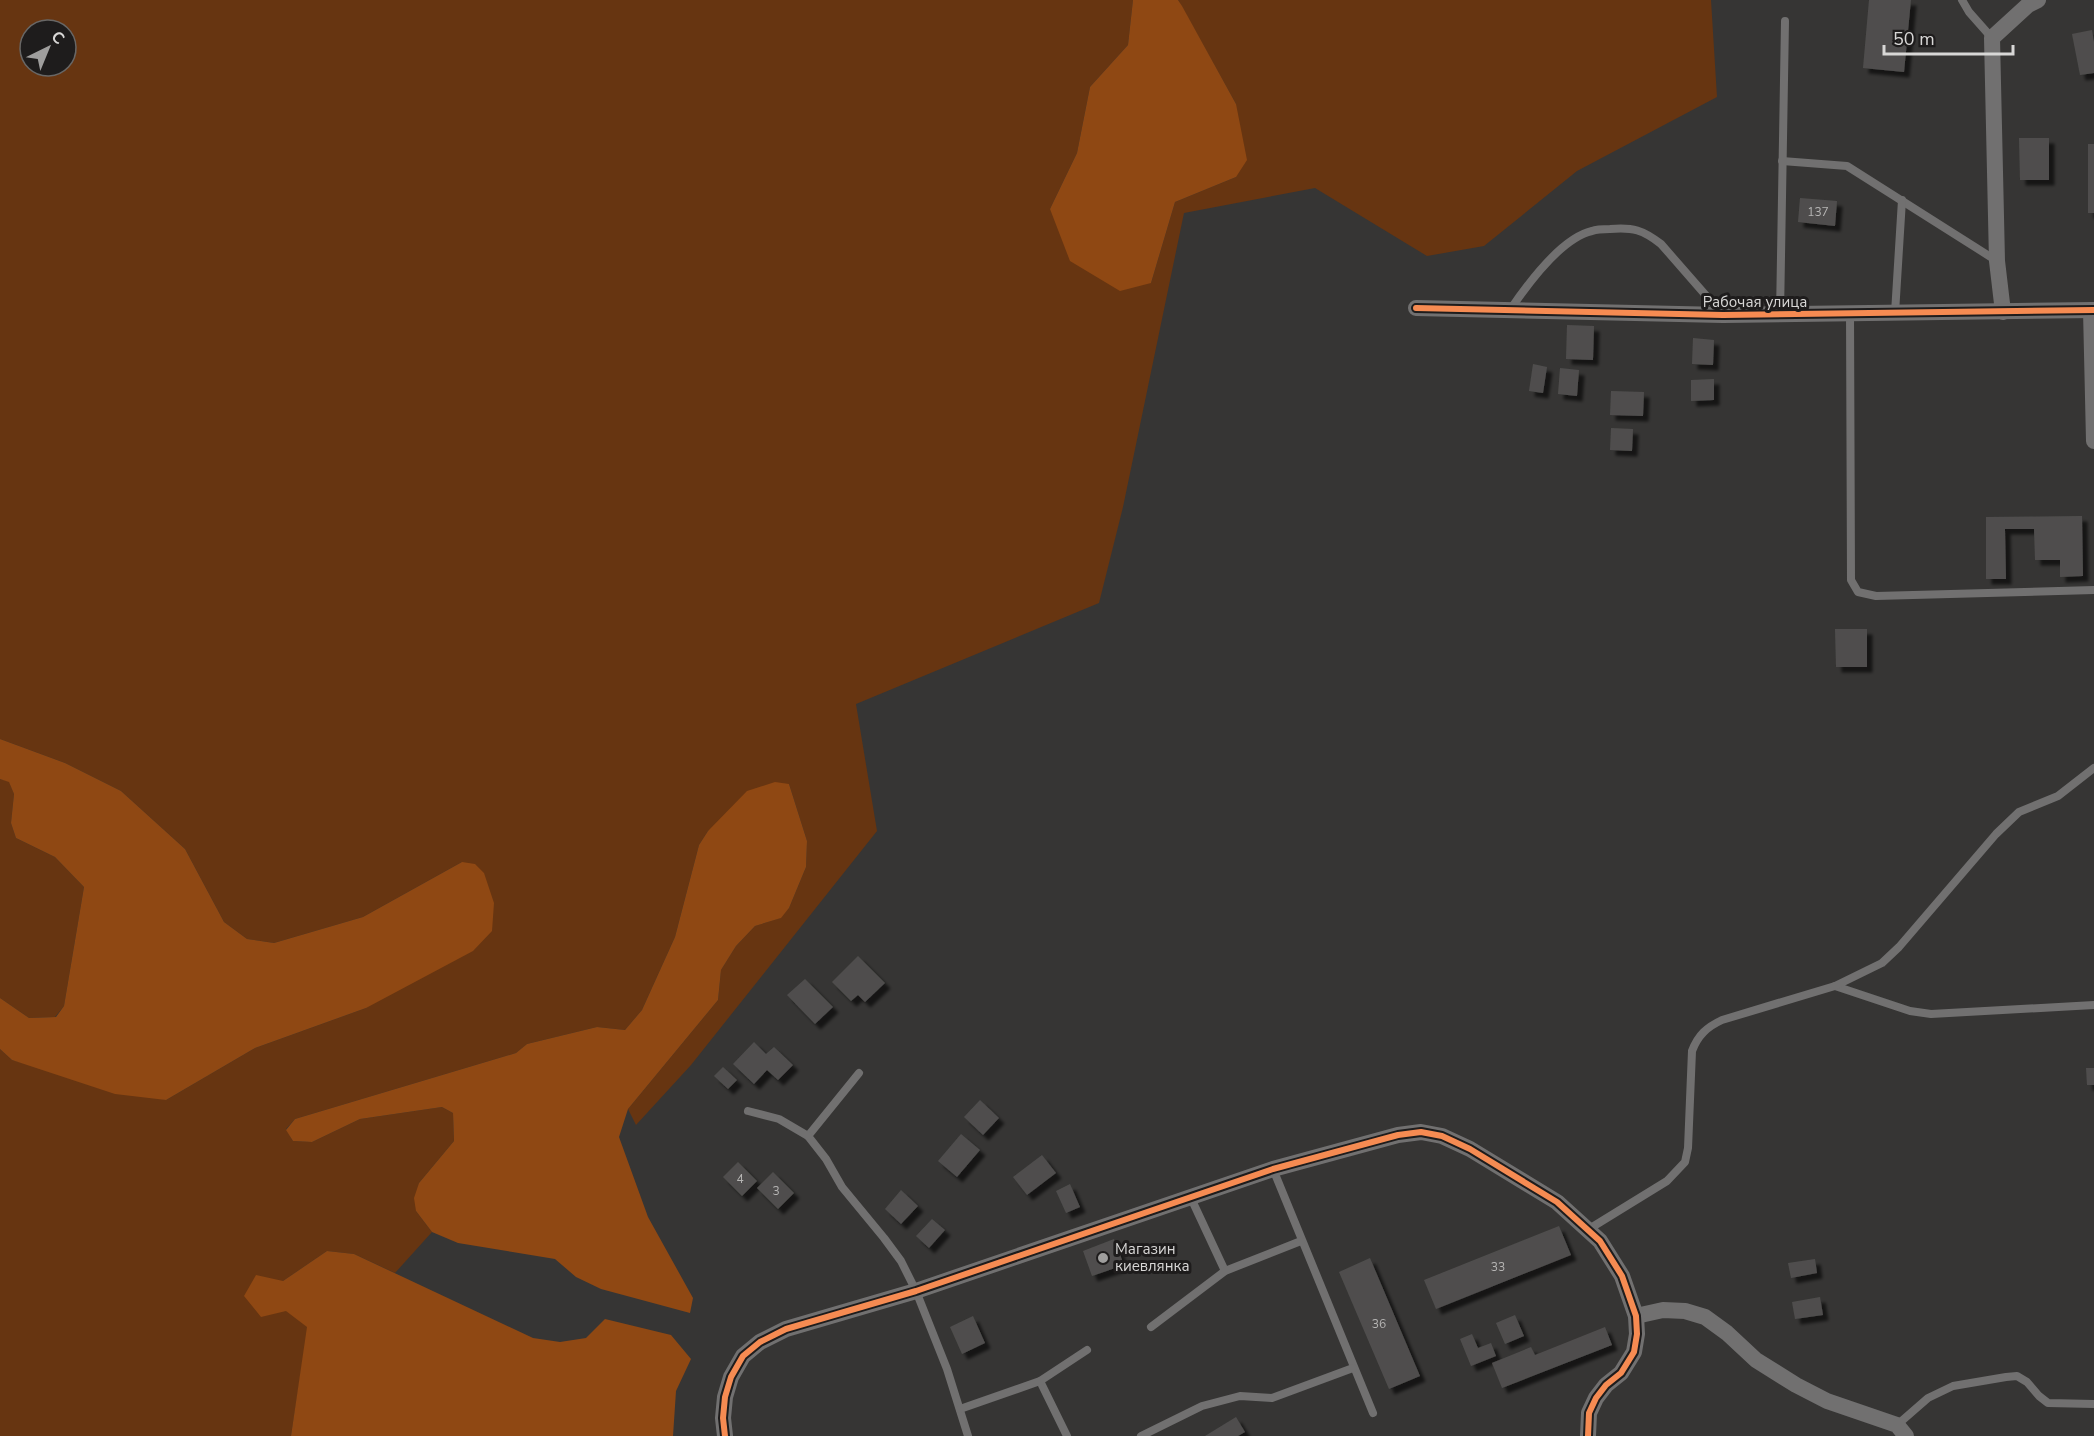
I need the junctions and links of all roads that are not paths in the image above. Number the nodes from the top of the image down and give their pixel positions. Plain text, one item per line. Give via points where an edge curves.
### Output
1 (1962, 0) edge
2 (2038, 0) edge
3 (1785, 21) dead end
4 (1992, 38) junction
5 (1782, 161) junction
6 (1902, 200) junction
7 (1997, 261) junction
8 (1416, 308) dead end
9 (1510, 310) junction
10 (2092, 310) edge
11 (2003, 312) junction
12 (1850, 313) junction
13 (1895, 313) junction
14 (1723, 315) junction
15 (1780, 315) junction
16 (2094, 441) edge
17 (2094, 590) edge
18 (2094, 768) edge
19 (1835, 986) junction
20 (2094, 1005) edge
21 (859, 1073) dead end
22 (748, 1111) dead end
23 (808, 1136) junction
24 (1273, 1169) junction
25 (1190, 1196) junction
26 (1589, 1229) junction
27 (1301, 1241) junction
28 (1225, 1271) junction
29 (916, 1291) junction
30 (1636, 1316) junction
31 (1151, 1327) dead end
32 (1087, 1350) dead end
33 (1353, 1368) junction
34 (1040, 1381) junction
35 (2094, 1404) edge
36 (960, 1409) junction
37 (1373, 1413) dead end
38 (1901, 1430) edge
39 (725, 1436) edge
40 (968, 1436) edge
41 (1067, 1436) edge
42 (1141, 1436) edge
43 (1588, 1436) edge

1 - 4 lane
2 - 4 street
3 - 5 lane
4 - 7 street
5 - 6 lane via 1847,166
5 - 15 lane
6 - 7 lane
6 - 13 lane
7 - 11 street
8 - 9 street, Рабочая улица
9 - 14 street, Рабочая улица
9 - 14 lane via 1541,267 1572,241 1590,231 1631,227 1661,244
10 - 11 street, Рабочая улица
10 - 16 street
11 - 13 street, Рабочая улица
12 - 13 street, Рабочая улица
12 - 15 street, Рабочая улица
12 - 17 lane via 1851,580 1858,592 1876,596
14 - 15 street, Рабочая улица
18 - 19 lane via 2058,796 2019,812 1899,947 1882,963
19 - 20 lane via 1931,1014
19 - 26 lane via 1707,1027 1692,1051 1684,1162 1667,1181
21 - 23 lane
22 - 23 lane via 779,1119
23 - 29 lane via 842,1187 901,1261
24 - 25 street
24 - 26 street via 1421,1132 1442,1136 1470,1149 1538,1188
24 - 27 lane
25 - 28 lane
25 - 29 street
26 - 30 street via 1622,1276
27 - 28 lane
27 - 33 lane
28 - 31 lane
29 - 36 lane
29 - 39 street via 786,1329 760,1342 743,1356 731,1377 725,1397
30 - 38 street via 1663,1310 1705,1317 1756,1360 1796,1385
30 - 43 street via 1634,1352 1621,1373 1596,1398 1589,1413
32 - 34 lane
33 - 37 lane
33 - 42 lane via 1272,1398 1240,1396 1202,1406
34 - 36 lane
34 - 41 lane
35 - 38 lane via 2048,1403 2017,1376 2006,1377 1953,1386 1928,1398
36 - 40 lane

